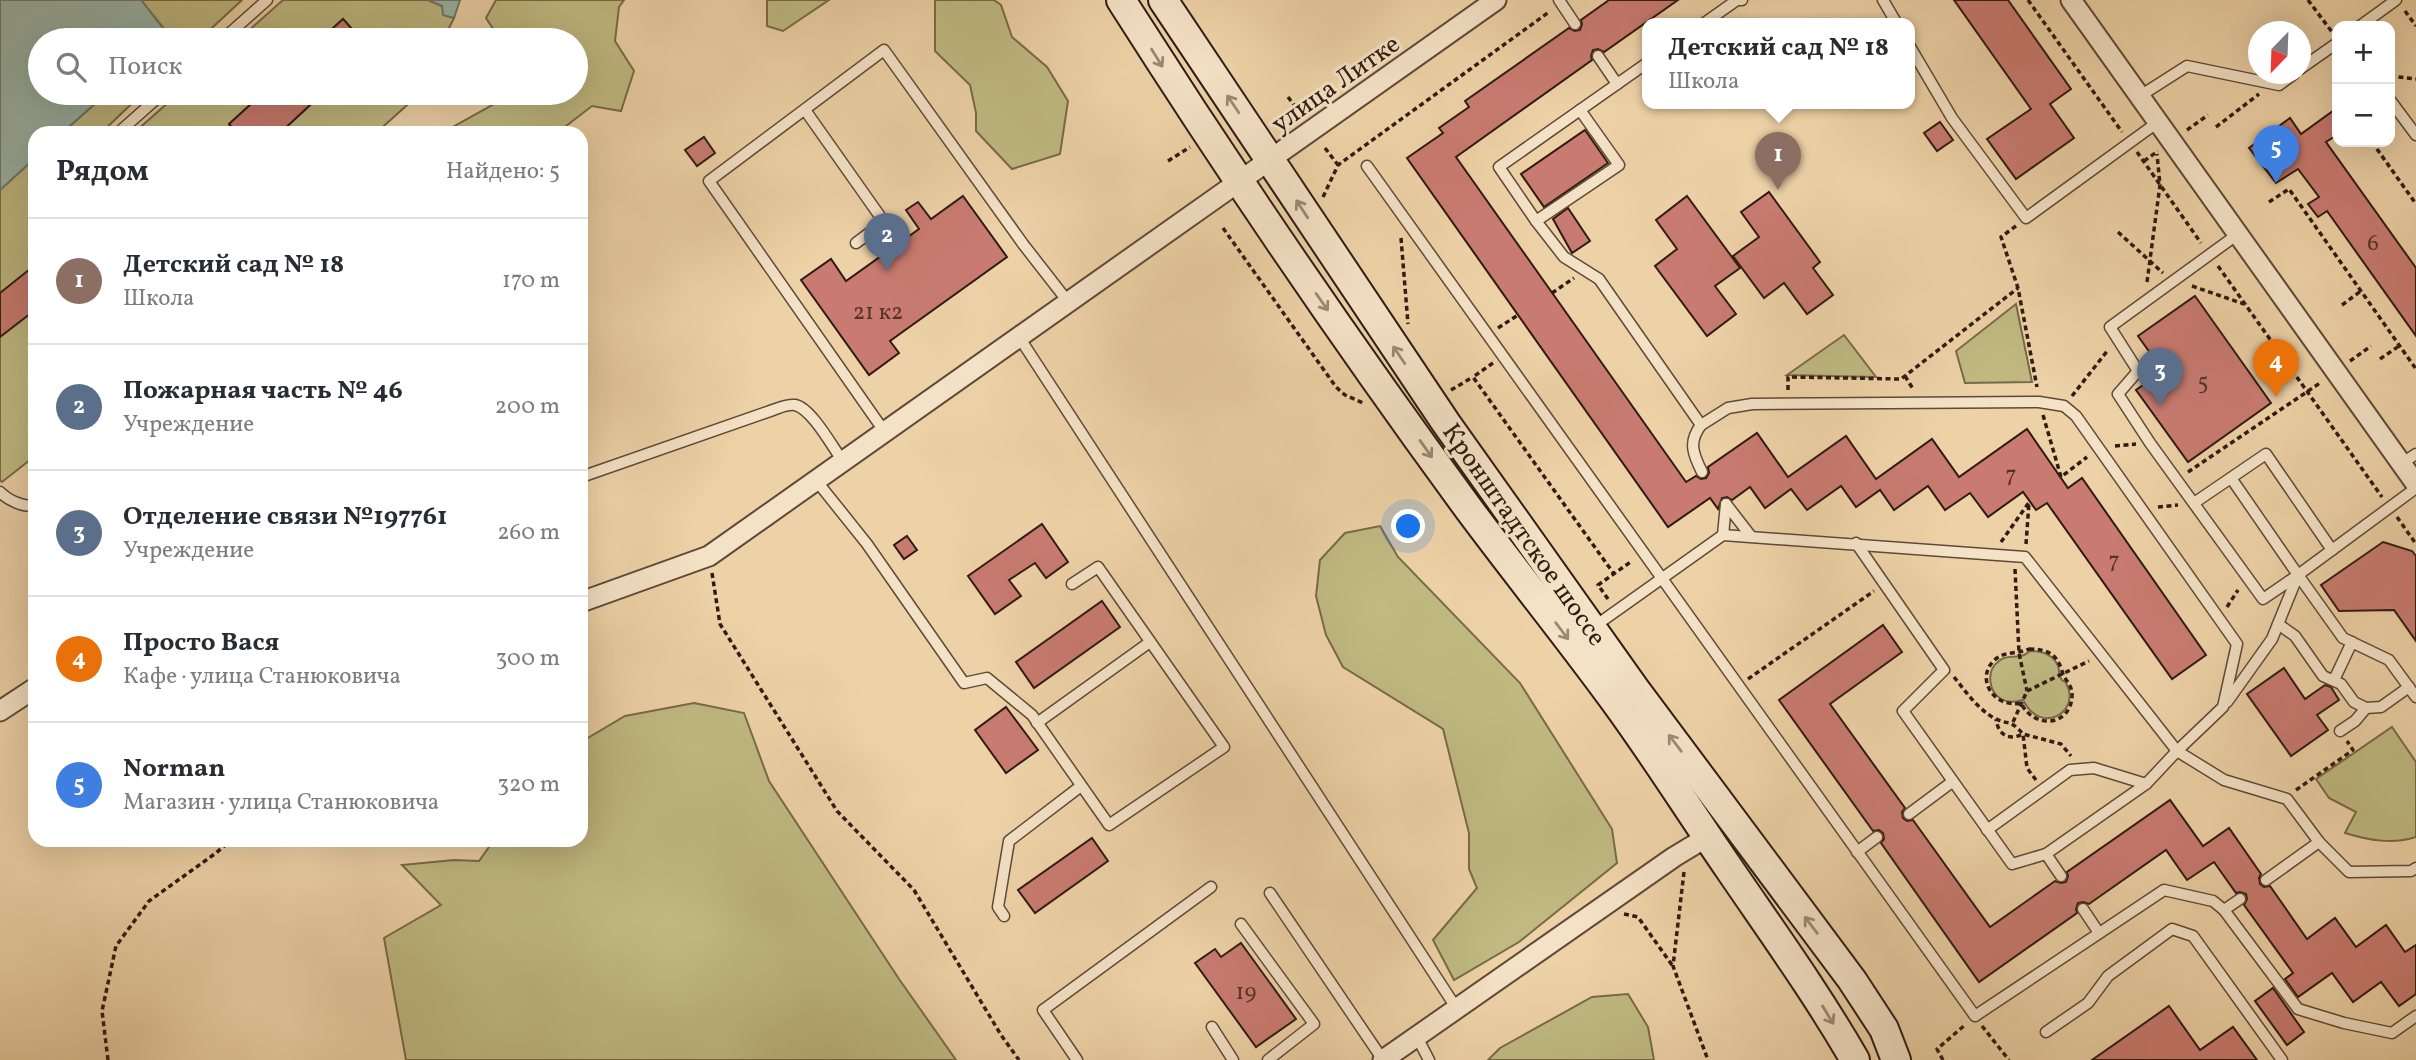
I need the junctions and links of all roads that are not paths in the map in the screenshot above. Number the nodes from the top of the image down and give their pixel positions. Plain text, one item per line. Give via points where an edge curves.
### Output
1 (268, 0) edge
2 (1121, 0) edge
3 (1163, 0) edge
4 (1496, 0) edge
5 (1742, 0) edge
6 (1883, 0) edge
7 (2071, 0) edge
8 (2396, 0) edge
9 (1560, 1) edge
10 (1712, 18) edge
11 (1894, 18) edge
12 (2367, 21) edge
13 (1575, 24) dead end
14 (236, 28) edge
15 (2332, 45) edge
16 (1915, 55) edge
17 (1598, 56) dead end
18 (2311, 61) edge
19 (1642, 67) edge
20 (2248, 78) edge
21 (1617, 84) junction
22 (2140, 96) junction
23 (150, 105) edge
24 (2395, 107) edge
25 (804, 110) junction
26 (1580, 110) junction
27 (2158, 122) junction
28 (126, 126) edge
29 (2416, 135) edge
30 (1270, 161) junction
31 (1367, 166) dead end
32 (1239, 183) junction
33 (1536, 221) junction
34 (2238, 234) junction
35 (856, 243) dead end
36 (1070, 303) junction
37 (1019, 337) junction
38 (1701, 425) junction
39 (884, 431) junction
40 (2409, 459) edge
41 (842, 460) junction
42 (1702, 472) dead end
43 (588, 475) edge
44 (2231, 478) junction
45 (815, 480) junction
46 (2416, 486) edge
47 (0, 492) edge
48 (2194, 503) junction
49 (28, 507) edge
50 (1723, 535) junction
51 (1750, 535) junction
52 (1856, 543) junction
53 (2332, 550) junction
54 (2298, 575) junction
55 (1661, 577) junction
56 (1072, 584) dead end
57 (588, 599) edge
58 (2278, 624) junction
59 (1591, 628) junction
60 (1150, 642) junction
61 (2352, 642) junction
62 (2334, 680) junction
63 (2409, 687) junction
64 (28, 693) edge
65 (2416, 697) edge
66 (2223, 707) junction
67 (2366, 708) junction
68 (0, 711) edge
69 (1037, 723) junction
70 (2340, 731) road end
71 (2176, 751) junction
72 (1952, 782) junction
73 (2146, 784) junction
74 (1082, 786) junction
75 (1909, 814) dead end
76 (1987, 830) junction
77 (1707, 837) junction
78 (1877, 837) dead end
79 (2319, 842) junction
80 (1857, 852) junction
81 (2046, 854) junction
82 (2416, 868) edge
83 (2061, 876) dead end
84 (2266, 880) dead end
85 (1211, 887) dead end
86 (1269, 893) dead end
87 (2240, 899) dead end
88 (2083, 908) dead end
89 (2224, 910) junction
90 (1004, 916) dead end
91 (1241, 924) dead end
92 (2099, 933) junction
93 (1457, 1009) junction
94 (2416, 1016) edge
95 (1212, 1027) dead end
96 (2046, 1032) dead end
97 (1416, 1037) junction
98 (1077, 1060) edge
99 (1233, 1060) edge
100 (1268, 1060) edge
101 (1383, 1060) edge
102 (1429, 1060) edge
103 (1854, 1060) edge
104 (1898, 1060) edge
105 (2282, 1060) edge

1 - 14 lane
2 -> 32 main road, Кронштадтское шоссе
30 -> 3 main road, Кронштадтское шоссе
4 - 30 street, улица Литке
5 - 10 lane
6 - 11 lane
7 - 22 street
8 - 12 lane
9 - 13 lane
15 - 18 lane
16 - 27 lane via 1952,118 2026,219
17 - 21 lane
19 - 21 lane
20 - 22 lane via 2187,66
21 - 26 lane
22 - 27 street
23 - 28 lane
24 - 29 lane
25 - 35 lane via 884,222
25 - 36 lane via 884,50
25 - 39 lane via 709,181
26 - 33 lane via 1499,167
26 - 33 lane via 1619,165
27 - 34 street
30 - 32 street, улица Литке
59 -> 30 main road, Кронштадтское шоссе
31 - 55 lane
32 - 36 street, улица Литке
32 -> 77 main road, Кронштадтское шоссе via 1468,508 1677,788
33 - 38 lane via 1564,257 1599,279
34 - 40 street
34 - 48 lane via 2110,327 2138,371 2118,394
36 - 37 street, улица Литке
37 - 39 street, улица Литке
37 - 93 lane
38 - 42 lane via 1692,449
38 - 66 lane via 1728,408 1752,404 2039,402 2064,406 2076,415 2236,644
39 - 41 street, улица Литке
40 - 46 street
41 - 43 lane via 813,419 795,405
41 - 45 street, улица Литке
44 - 48 lane
44 - 53 lane via 2266,454
44 - 54 lane
45 - 57 street, улица Литке via 709,556
45 - 69 lane via 867,544 964,683 988,678
46 - 53 lane
47 - 49 lane
48 - 54 lane via 2263,599
50 - 51 lane
50 - 51 lane via 1726,505
50 - 55 lane
51 - 52 lane
52 - 71 lane via 2020,556
52 - 72 lane via 1944,670 1903,711
53 - 54 lane
54 - 58 lane
54 - 61 lane via 2343,638
55 - 59 lane
55 - 80 lane
56 - 60 lane via 1098,567
58 - 62 lane via 2295,636 2323,676
58 - 66 lane
104 -> 59 main road, Кронштадтское шоссе via 1852,979
60 - 69 lane
60 - 74 lane via 1224,747 1109,825
61 - 62 lane
61 - 63 lane via 2389,660
62 - 67 lane
63 - 65 lane
63 - 67 lane via 2381,707
64 - 68 street
66 - 71 lane
67 - 70 lane
69 - 74 lane
71 - 73 lane
71 - 79 lane via 2224,780 2287,799
72 - 75 lane
72 - 76 lane
73 - 76 lane via 2094,768 2070,770
73 - 81 lane
74 - 90 lane via 1009,841 998,907
76 - 81 lane via 2012,864
77 - 93 street
77 -> 103 main road, Кронштадтское шоссе via 1813,990
78 - 80 lane
79 - 82 lane via 2349,872
79 - 84 lane
80 - 92 lane via 1975,1016
81 - 83 lane
85 - 98 lane via 1043,1010
86 - 101 lane
87 - 89 lane
88 - 92 lane
89 - 92 lane via 2213,901 2164,890
89 - 94 lane via 2298,1009 2392,1033
91 - 100 lane via 1314,1024
93 - 97 street
95 - 99 lane
96 - 105 lane via 2088,1003 2108,976 2172,929 2193,936
97 - 101 street
97 - 102 lane

